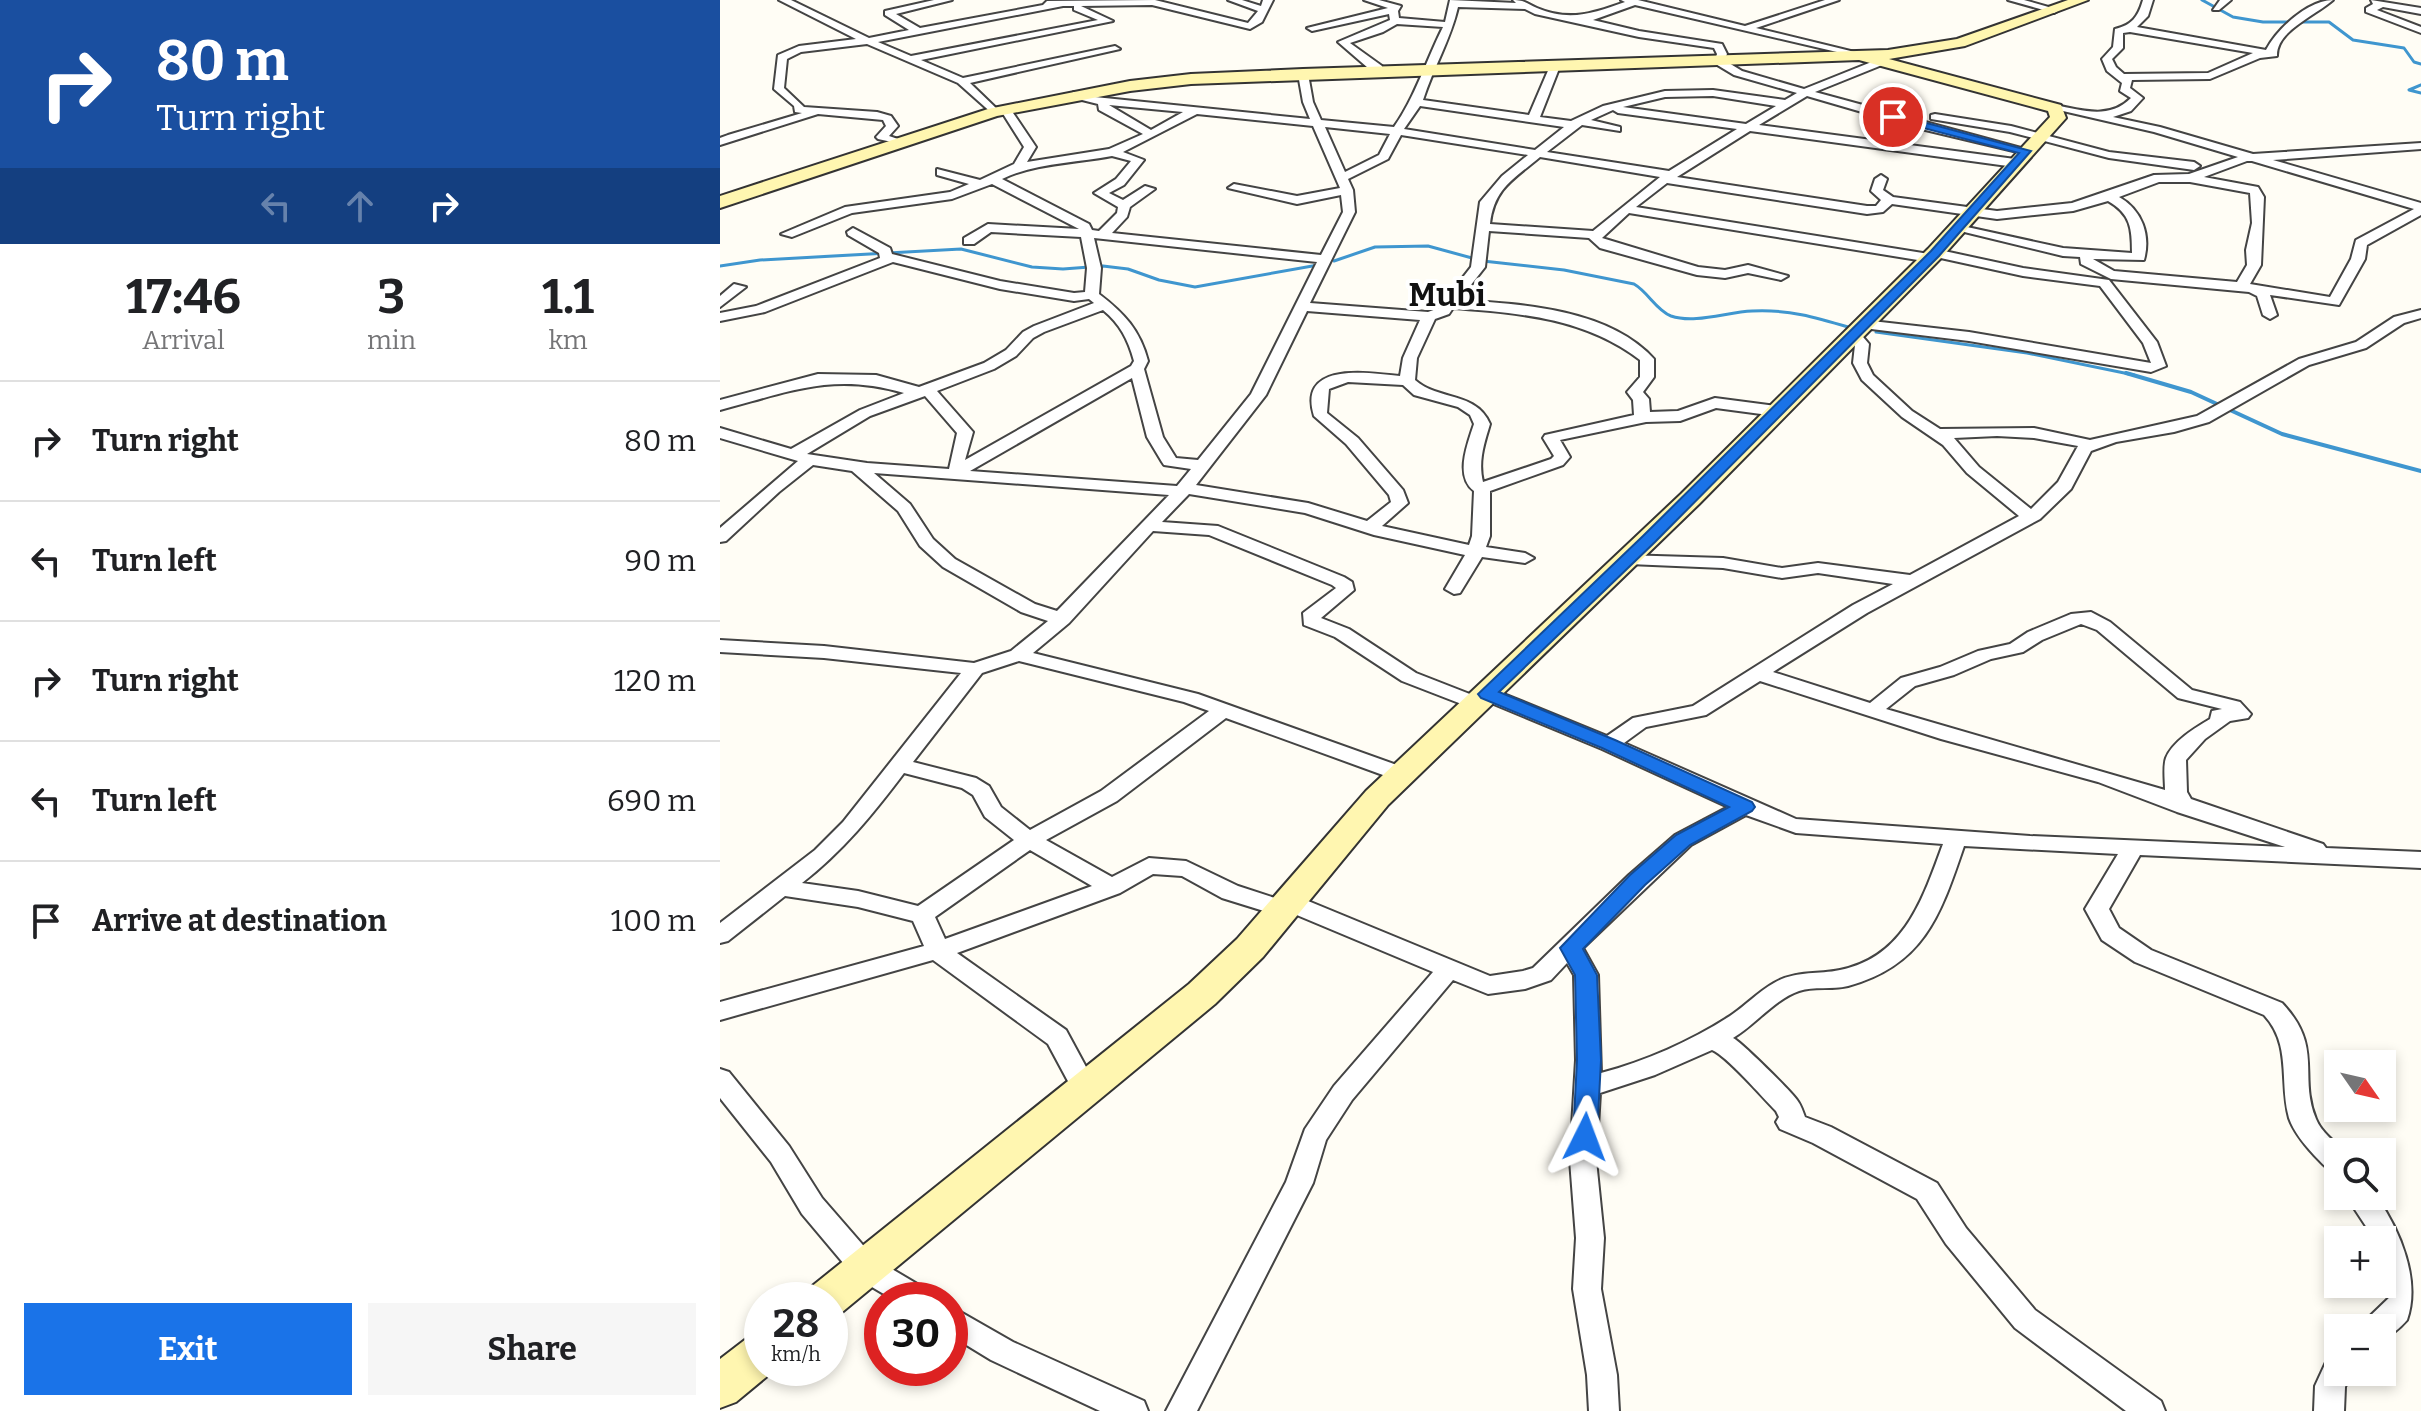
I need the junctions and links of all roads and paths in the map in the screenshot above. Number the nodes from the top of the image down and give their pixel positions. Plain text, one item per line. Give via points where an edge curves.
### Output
1 (788, 0) edge
2 (1031, 0) edge
3 (1233, 0) edge
4 (1369, 0) edge
5 (1834, 0) edge
6 (2013, 0) edge
7 (2081, 0) edge
8 (2148, 0) edge
9 (2226, 0) edge
10 (2328, 0) edge
11 (2366, 0) edge
12 (1152, 1) edge
13 (1631, 1) edge
14 (1103, 2) edge
15 (1455, 2) edge
16 (948, 3) edge
17 (1073, 3) edge
18 (1521, 3) edge
19 (2383, 3) junction
20 (1265, 4) edge
21 (1059, 5) junction
22 (2216, 8) dead end
23 (2419, 9) edge
24 (2054, 10) junction
25 (969, 13) dead end
26 (1394, 16) junction
27 (983, 19) junction
28 (1583, 20) junction
29 (994, 25) dead end
30 (1449, 25) junction
31 (1312, 28) dead end
32 (1746, 29) junction
33 (2130, 29) junction
34 (2421, 30) edge
35 (917, 31) junction
36 (1004, 32) dead end
37 (1015, 39) junction
38 (867, 41) junction
39 (1027, 46) dead end
40 (1115, 49) dead end
41 (951, 51) junction
42 (1826, 53) junction
43 (1039, 54) dead end
44 (2273, 54) junction
45 (1863, 57) junction
46 (910, 59) junction
47 (1718, 61) junction
48 (1883, 61) junction
49 (1050, 62) junction
50 (1555, 66) junction
51 (1427, 70) junction
52 (1379, 72) junction
53 (1303, 74) junction
54 (2124, 77) junction
55 (962, 81) junction
56 (1808, 91) junction
57 (1074, 95) junction
58 (1837, 96) dead end
59 (1104, 101) junction
60 (1417, 102) junction
61 (1787, 104) junction
62 (1607, 108) junction
63 (2055, 108) junction
64 (1197, 109) junction
65 (816, 111) junction
66 (1000, 111) junction
67 (2103, 116) junction
68 (1937, 118) junction
69 (1533, 119) junction
70 (1317, 121) junction
71 (1577, 123) junction
72 (1921, 126) junction
73 (1747, 128) junction
74 (1616, 129) dead end
75 (1397, 131) junction
76 (1151, 134) junction
77 (723, 137) edge
78 (2041, 137) junction
79 (897, 142) junction
80 (2421, 146) edge
81 (1112, 152) junction
82 (1538, 153) junction
83 (2021, 157) junction
84 (2254, 158) junction
85 (1019, 166) junction
86 (2214, 169) junction
87 (941, 172) dead end
88 (1669, 177) junction
89 (996, 178) junction
90 (2190, 178) junction
91 (1881, 179) dead end
92 (980, 184) junction
93 (1343, 184) junction
94 (1234, 188) dead end
95 (1149, 189) dead end
96 (2110, 197) junction
97 (1889, 200) junction
98 (720, 202) edge
99 (1124, 205) junction
100 (1628, 209) junction
101 (2421, 209) edge
102 (1971, 214) junction
103 (1483, 227) junction
104 (1958, 229) junction
105 (853, 232) dead end
106 (787, 234) dead end
107 (1095, 234) junction
108 (1596, 235) junction
109 (969, 241) dead end
110 (2087, 253) junction
111 (886, 255) junction
112 (1932, 256) junction
113 (1325, 259) junction
114 (1781, 276) dead end
115 (2108, 279) junction
116 (739, 287) dead end
117 (2248, 289) junction
118 (1098, 300) junction
119 (720, 303) edge
120 (1450, 304) junction
121 (1302, 307) junction
122 (2421, 314) edge
123 (2270, 315) dead end
124 (1429, 316) junction
125 (720, 317) edge
126 (1858, 329) junction
127 (1137, 369) junction
128 (1407, 381) junction
129 (922, 390) junction
130 (720, 405) edge
131 (1776, 411) junction
132 (1646, 417) junction
133 (720, 433) edge
134 (1939, 434) junction
135 (2090, 445) junction
136 (801, 457) junction
137 (856, 466) junction
138 (1203, 466) junction
139 (954, 473) junction
140 (1482, 488) junction
141 (1183, 490) junction
142 (2030, 517) junction
143 (1149, 526) junction
144 (1370, 527) junction
145 (720, 537) edge
146 (1476, 551) junction
147 (1525, 558) dead end
148 (1629, 559) junction
149 (1914, 581) junction
150 (1454, 589) dead end
151 (1062, 619) junction
152 (720, 646) edge
153 (1018, 655) junction
154 (975, 669) junction
155 (1759, 674) junction
156 (1482, 699) junction
157 (1223, 710) junction
158 (1875, 711) junction
159 (1609, 744) junction
160 (899, 765) junction
161 (1401, 774) junction
162 (1745, 807) junction
163 (2185, 807) junction
164 (1956, 837) junction
165 (1029, 840) junction
166 (2131, 848) junction
167 (2334, 856) junction
168 (2421, 860) edge
169 (1112, 887) junction
170 (781, 888) junction
171 (1286, 906) junction
172 (921, 915) junction
173 (725, 924) edge
174 (1571, 948) junction
175 (937, 951) junction
176 (1450, 968) junction
177 (720, 1011) edge
178 (1710, 1039) junction
179 (720, 1079) edge
180 (1587, 1087) junction
181 (1086, 1091) junction
182 (2324, 1146) edge
183 (2369, 1210) edge
184 (865, 1268) junction
185 (2414, 1275) edge
186 (848, 1282) edge
187 (889, 1282) edge
188 (2395, 1314) edge
189 (968, 1330) edge
190 (744, 1368) edge
191 (2330, 1386) edge
192 (720, 1387) edge
193 (1133, 1411) edge
194 (1181, 1411) edge
195 (1604, 1411) edge
196 (2150, 1411) edge
197 (2329, 1411) edge

1 - 38 street
2 - 21 street
3 - 20 street
4 - 26 street via 1398,8
5 - 32 street
6 - 24 street
7 - 24 street
8 - 33 street via 2143,16
9 - 22 street
10 - 44 street via 2284,31
11 - 19 street
12 - 14 street
12 - 20 street via 1245,26 1259,20
13 - 28 street
13 - 32 street
14 - 17 street
15 - 18 street
15 - 30 street
16 - 35 street via 888,13
17 - 21 street
17 - 37 street via 1107,22
18 - 28 street
19 - 23 street
19 - 34 street via 2369,10
21 - 27 street
24 - 45 street via 1960,43
25 - 27 street
26 - 30 street
26 - 31 street
26 - 52 street via 1380,30 1343,42
27 - 29 street
27 - 35 street
28 - 47 street via 1718,46
30 - 51 street
32 - 42 street
33 - 44 street
33 - 54 street via 2118,31 2118,48 2107,59
35 - 38 street
35 - 41 street
36 - 37 street
37 - 39 street
37 - 41 street
38 - 46 street
38 - 65 street via 799,49 782,57 779,89 799,110
40 - 49 street
41 - 46 street
42 - 45 street
42 - 47 street
43 - 49 street
44 - 54 street via 2258,55 2210,76
45 - 48 street
46 - 55 street
47 - 50 street
47 - 56 street via 1738,73
48 - 56 street
48 - 63 street
49 - 55 street
50 - 51 street
50 - 69 street
51 - 52 street
51 - 60 street
52 - 53 street
53 - 57 street via 1191,79
53 - 70 street
54 - 67 street via 2124,89 2138,98 2135,104
55 - 66 street
56 - 61 street
56 - 72 street
57 - 59 street
57 - 66 street
58 - 68 street
59 - 64 street
59 - 76 street via 1103,108
60 - 69 street
60 - 75 street
61 - 62 street via 1694,93
61 - 73 street
62 - 71 street
62 - 73 street
63 - 67 street
63 - 78 street via 2058,118
64 - 70 street
64 - 76 street
65 - 77 street
65 - 79 street via 887,118 892,126 882,137
66 - 79 street
66 - 85 street via 1028,140 1030,147
67 - 84 street
68 - 72 street
68 - 78 street
69 - 71 street
70 - 75 street
70 - 93 street
71 - 74 street
71 - 82 street
72 - 83 street
73 - 83 street
73 - 88 street
75 - 82 street
75 - 93 street via 1380,161
76 - 81 street
78 - 83 street
78 - 86 street via 2109,155
79 - 98 street
80 - 84 street
81 - 85 street
81 - 99 street via 1138,160 1120,182 1100,193
82 - 88 street
82 - 103 street via 1486,202
83 - 102 street
84 - 86 street
84 - 101 street
85 - 89 street
86 - 90 street
87 - 92 street
88 - 97 street via 1867,210 1879,209
88 - 100 street
89 - 92 street
89 - 107 street
90 - 96 street via 2158,178
90 - 117 street via 2257,192
91 - 97 street via 1877,191
92 - 106 street via 939,198 849,210
93 - 94 street via 1297,200
93 - 113 street via 1348,219
95 - 99 street
96 - 102 street via 2073,207
96 - 110 street via 2138,220 2139,257
97 - 102 street
99 - 107 street via 1123,214
100 - 108 street
100 - 112 street
101 - 117 street via 2361,243 2336,302
102 - 104 street
103 - 108 street
103 - 120 street via 1480,260
104 - 110 street
104 - 112 street
105 - 111 street
107 - 109 street via 988,228
107 - 113 street
107 - 118 street
108 - 114 street via 1605,245 1683,268 1725,274 1748,269
110 - 115 street via 2086,261
111 - 118 street via 1000,285
111 - 125 street via 849,277 799,296
112 - 115 street via 2023,272
112 - 126 street
113 - 121 street
115 - 117 street
115 - 126 street via 2150,342 2159,366 1934,331
116 - 119 street
117 - 123 street via 2263,294
118 - 127 street via 1127,321 1141,361
118 - 129 street via 1028,335 989,366
120 - 124 street
120 - 132 street via 1529,311 1625,343 1647,359 1647,377 1635,392
121 - 124 street
121 - 138 street via 1258,395
122 - 135 street via 2387,324 2351,348 2306,361 2194,424
124 - 128 street via 1410,358
126 - 131 street
126 - 134 street via 1860,363 1867,377 1907,414
127 - 138 street via 1155,437 1170,462
127 - 139 street
128 - 140 street via 1419,392 1477,412 1482,424 1472,470 1476,486
128 - 144 street via 1339,378 1327,381 1321,390 1319,413 1352,441 1397,494 1400,503
129 - 130 street via 876,380 818,379
129 - 136 street via 865,413
129 - 139 street via 965,432
131 - 132 street via 1728,402 1680,416
131 - 148 street
132 - 140 street via 1551,438 1562,457 1557,462
133 - 136 street
134 - 135 street via 2035,431
134 - 142 street
135 - 142 street via 2065,485
136 - 137 street
136 - 145 street
137 - 139 street
137 - 151 street via 904,508 926,542 949,563 1028,608
138 - 141 street
139 - 141 street
140 - 146 street
141 - 143 street
141 - 144 street via 1308,508
142 - 149 street
143 - 151 street
143 - 156 street via 1212,530 1338,581 1345,590 1312,613 1311,621 1342,633 1409,677
144 - 146 street
146 - 147 street
146 - 150 street
148 - 149 street via 1723,563 1782,573 1818,568
148 - 156 street
149 - 155 street
151 - 153 street
152 - 154 street
153 - 154 street
153 - 157 street
154 - 160 street
155 - 158 street
155 - 159 street via 1699,711 1640,722
156 - 159 street
156 - 161 street
157 - 161 street
157 - 165 street via 1109,796
158 - 163 street via 2105,777
158 - 163 street via 1908,682 2016,648 2078,618 2091,618 2188,696 2223,701 2241,714 2219,715 2220,721 2176,759 2176,792
159 - 162 street
160 - 165 street via 969,783 981,791 993,812
160 - 170 street via 851,827
161 - 171 street
162 - 164 street via 1796,826
162 - 174 street via 1683,840
163 - 167 street
164 - 166 street
164 - 178 street via 1939,894 1905,945 1863,973 1792,984
165 - 169 street
165 - 172 street
166 - 167 street
166 - 182 street via 2124,872 2102,895 2097,909 2110,934 2143,956 2282,1017 2297,1058 2303,1121
167 - 168 street
169 - 171 street via 1149,866 1186,869 1230,892
169 - 175 street
170 - 172 street
170 - 173 street
171 - 176 street
171 - 181 street via 1202,994
172 - 175 street
174 - 176 street via 1542,974 1505,985 1488,985
174 - 180 street via 1586,975
175 - 177 street
175 - 181 street via 1057,1037
176 - 194 street via 1343,1093 1314,1137 1299,1183
178 - 180 street via 1640,1073
178 - 196 street via 1731,1047 1770,1086 1787,1105 1789,1122 1848,1147 1927,1191 1956,1236 2025,1319
179 - 184 street via 780,1154 812,1206
180 - 195 street via 1587,1289
181 - 184 street
183 - 185 street
184 - 186 street
184 - 187 street
185 - 188 street
189 - 193 street
190 - 192 street
191 - 197 street

